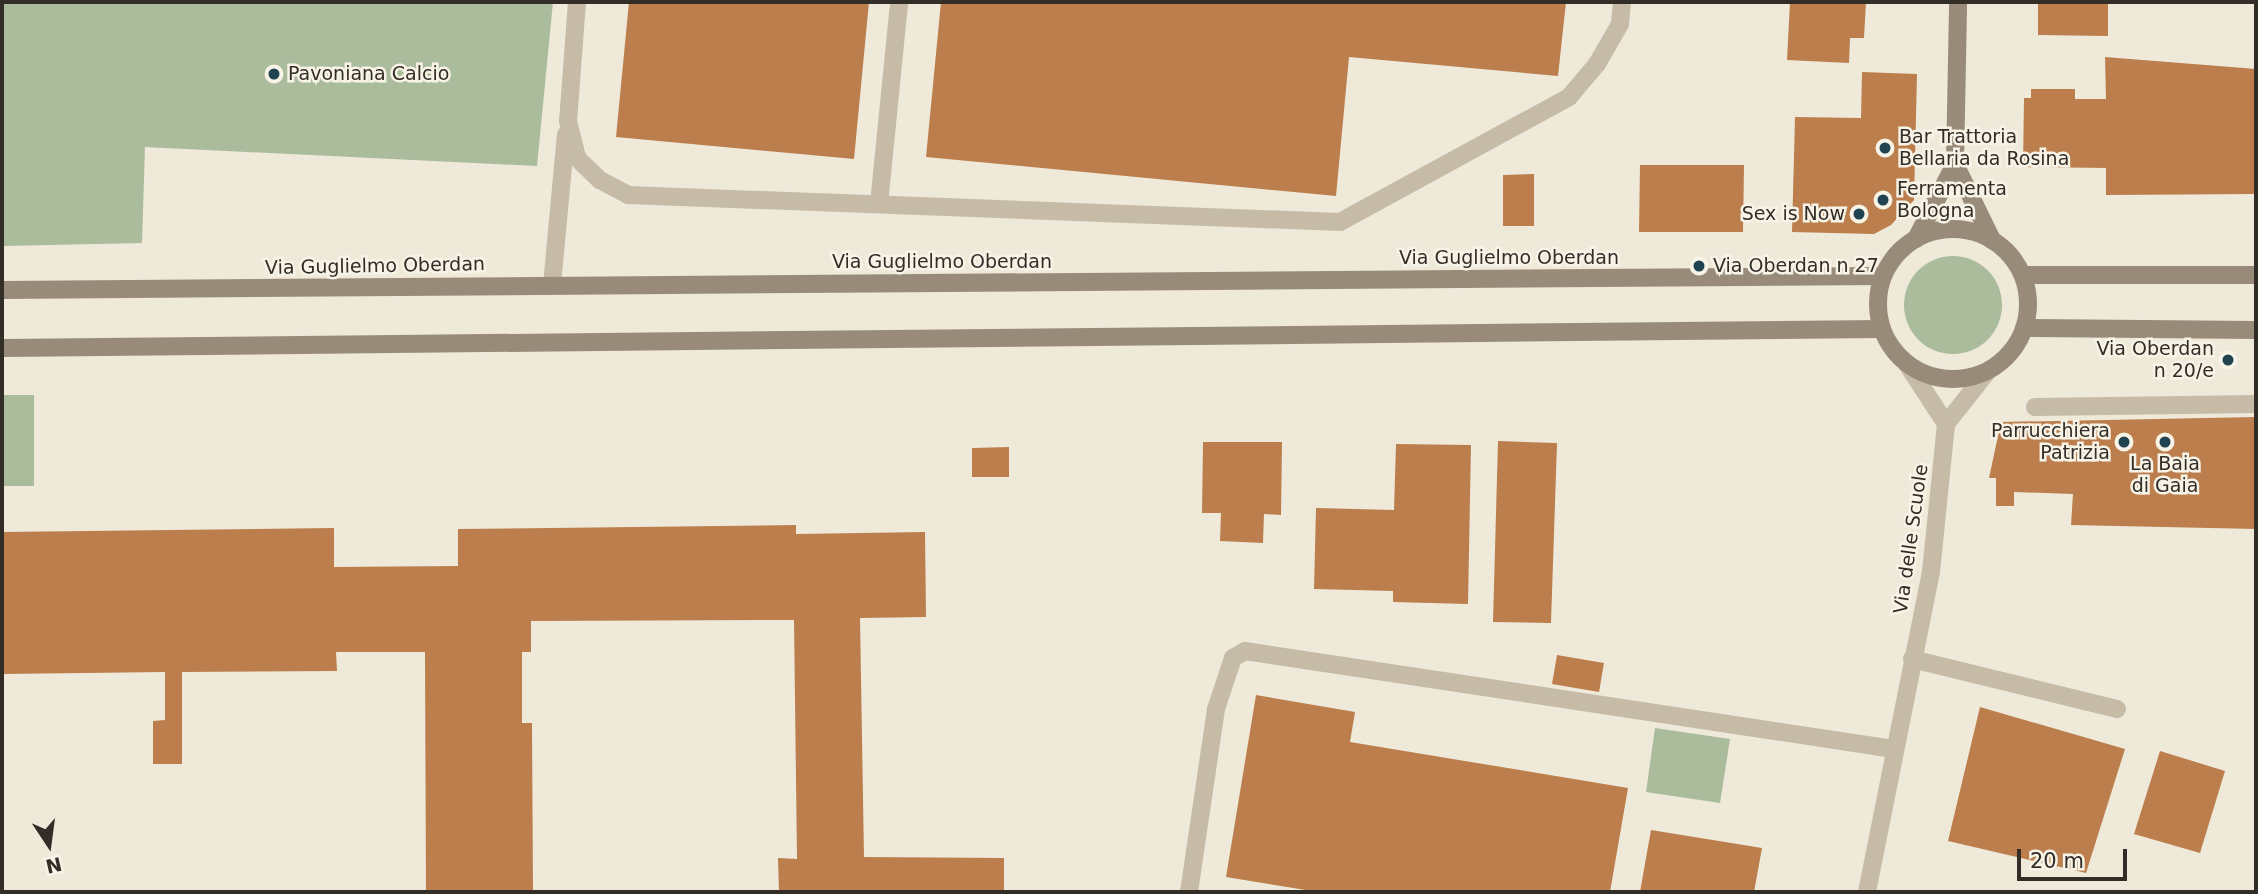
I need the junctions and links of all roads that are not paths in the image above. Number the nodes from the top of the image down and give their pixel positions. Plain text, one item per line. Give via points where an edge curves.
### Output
1 (577, 2) edge
2 (899, 2) edge
3 (1622, 2) edge
4 (1958, 2) edge
5 (568, 121) junction
6 (1955, 164) junction
7 (879, 204) junction
8 (1916, 239) junction
9 (1992, 240) junction
10 (2023, 275) junction
11 (2256, 275) edge
12 (1883, 276) junction
13 (552, 285) junction
14 (2, 290) edge
15 (2024, 328) junction
16 (1881, 329) junction
17 (2256, 330) edge
18 (2, 348) edge
19 (1907, 364) junction
20 (1987, 372) junction
21 (2256, 404) edge
22 (2035, 407) dead end
23 (1946, 424) junction
24 (1912, 659) junction
25 (2117, 709) dead end
26 (1894, 749) junction
27 (1189, 892) edge
28 (1867, 892) edge

1 - 5 street
2 - 7 street
3 - 7 street via 1620,24 1597,64 1569,97 1340,222
4 - 6 main road
5 - 7 street via 577,158 600,180 628,195
5 - 13 street
6 - 8 main road
6 - 9 main road
8 - 9 main road via 1954,229
8 - 12 main road via 1896,254
9 - 10 main road
10 - 11 main road
10 - 15 main road via 2028,302
12 - 13 main road, Via Guglielmo Oberdan
12 - 16 main road via 1878,293
13 - 14 main road, Via Guglielmo Oberdan
15 - 17 main road
15 - 20 main road via 2016,346
16 - 18 main road
16 - 19 main road
19 - 20 main road via 1946,379
19 - 23 street
20 - 23 street
21 - 22 street
23 - 24 street, Via delle Scuole via 1931,572
24 - 25 street
24 - 26 street, Via delle Scuole
26 - 27 street via 1245,651 1233,658 1216,709
26 - 28 street, Via delle Scuole

